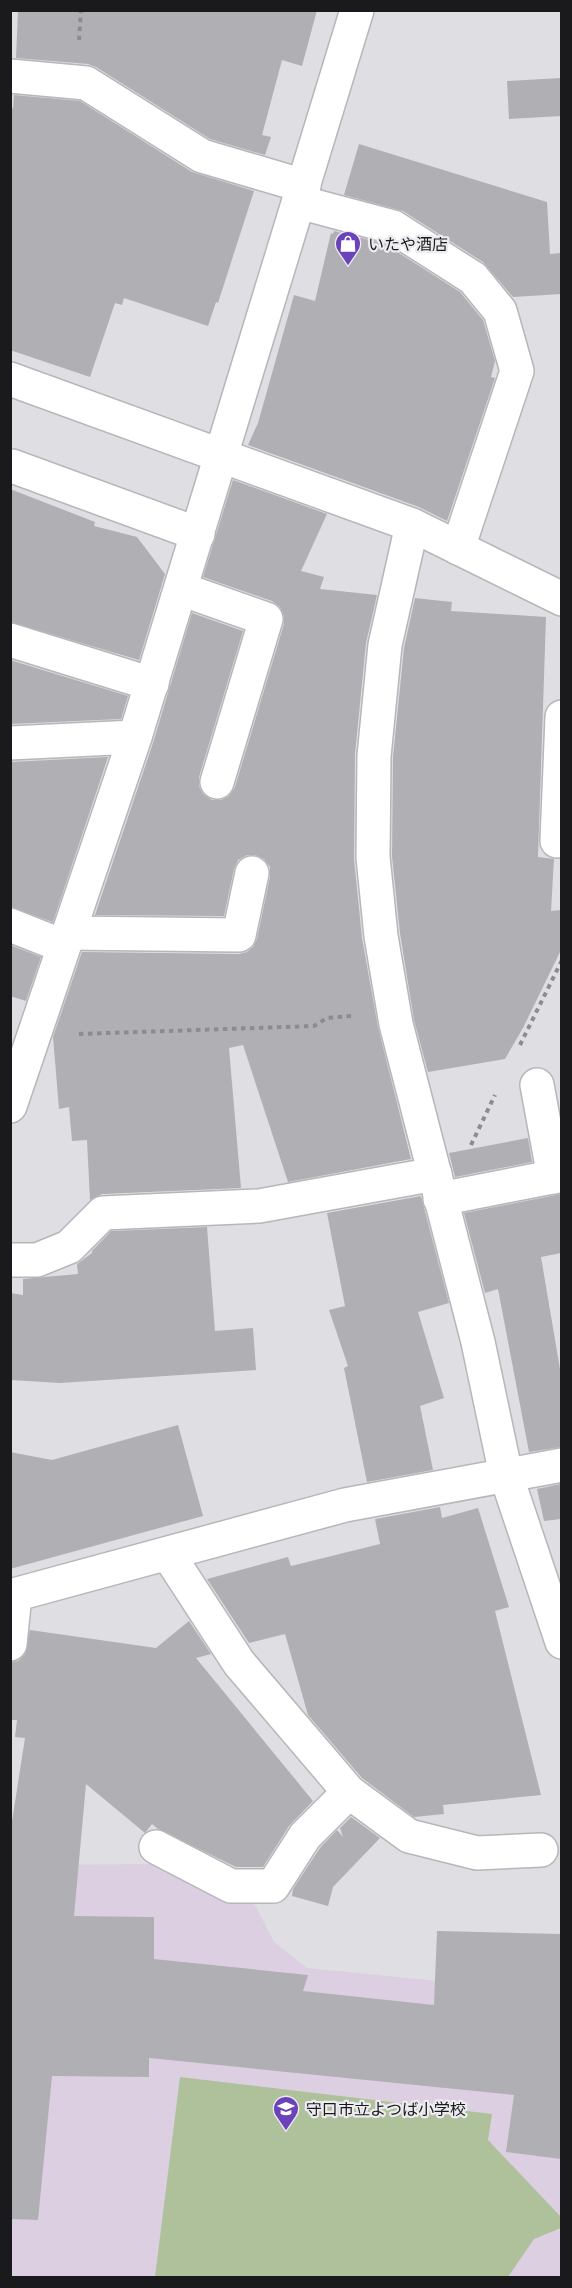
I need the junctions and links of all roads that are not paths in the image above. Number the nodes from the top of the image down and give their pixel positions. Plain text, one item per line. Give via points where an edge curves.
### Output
1 (357, 10) edge
2 (10, 76) edge
3 (301, 194) junction
4 (10, 379) edge
5 (221, 457) junction
6 (12, 466) edge
7 (412, 525) junction
8 (198, 534) junction
9 (458, 548) junction
10 (181, 589) junction
11 (561, 599) edge
12 (10, 640) edge
13 (152, 684) junction
14 (561, 717) edge
15 (135, 737) junction
16 (10, 743) edge
17 (217, 782) dead end
18 (556, 841) dead end
19 (252, 873) dead end
20 (10, 925) edge
21 (65, 939) junction
22 (537, 1085) dead end
23 (10, 1106) edge
24 (558, 1176) edge
25 (437, 1187) junction
26 (10, 1260) edge
27 (561, 1465) edge
28 (506, 1475) junction
29 (168, 1554) junction
30 (13, 1596) edge
31 (561, 1642) edge
32 (10, 1644) edge
33 (349, 1792) junction
34 (156, 1847) dead end
35 (541, 1850) dead end

1 - 3 street
2 - 3 street via 86,83 201,156
3 - 5 street
3 - 9 street via 393,227 473,278 500,310 518,371
4 - 5 street
5 - 7 street
5 - 8 street
6 - 8 street
7 - 9 street
7 - 25 street via 385,645 374,756 373,857 394,1012
8 - 10 street
9 - 11 street
10 - 13 street
10 - 17 street via 266,619
12 - 13 street
13 - 15 street
14 - 18 street
15 - 16 street
15 - 21 street
19 - 21 street via 239,935
20 - 21 street
21 - 23 street
22 - 24 street
24 - 25 street
25 - 26 street via 259,1206 104,1212 69,1247 37,1260
25 - 28 street via 478,1342
27 - 28 street
28 - 29 street via 345,1505
28 - 31 street
29 - 30 street
29 - 33 street via 238,1663
30 - 32 street
33 - 34 street via 305,1836 273,1886 231,1886
33 - 35 street via 410,1836 477,1853

